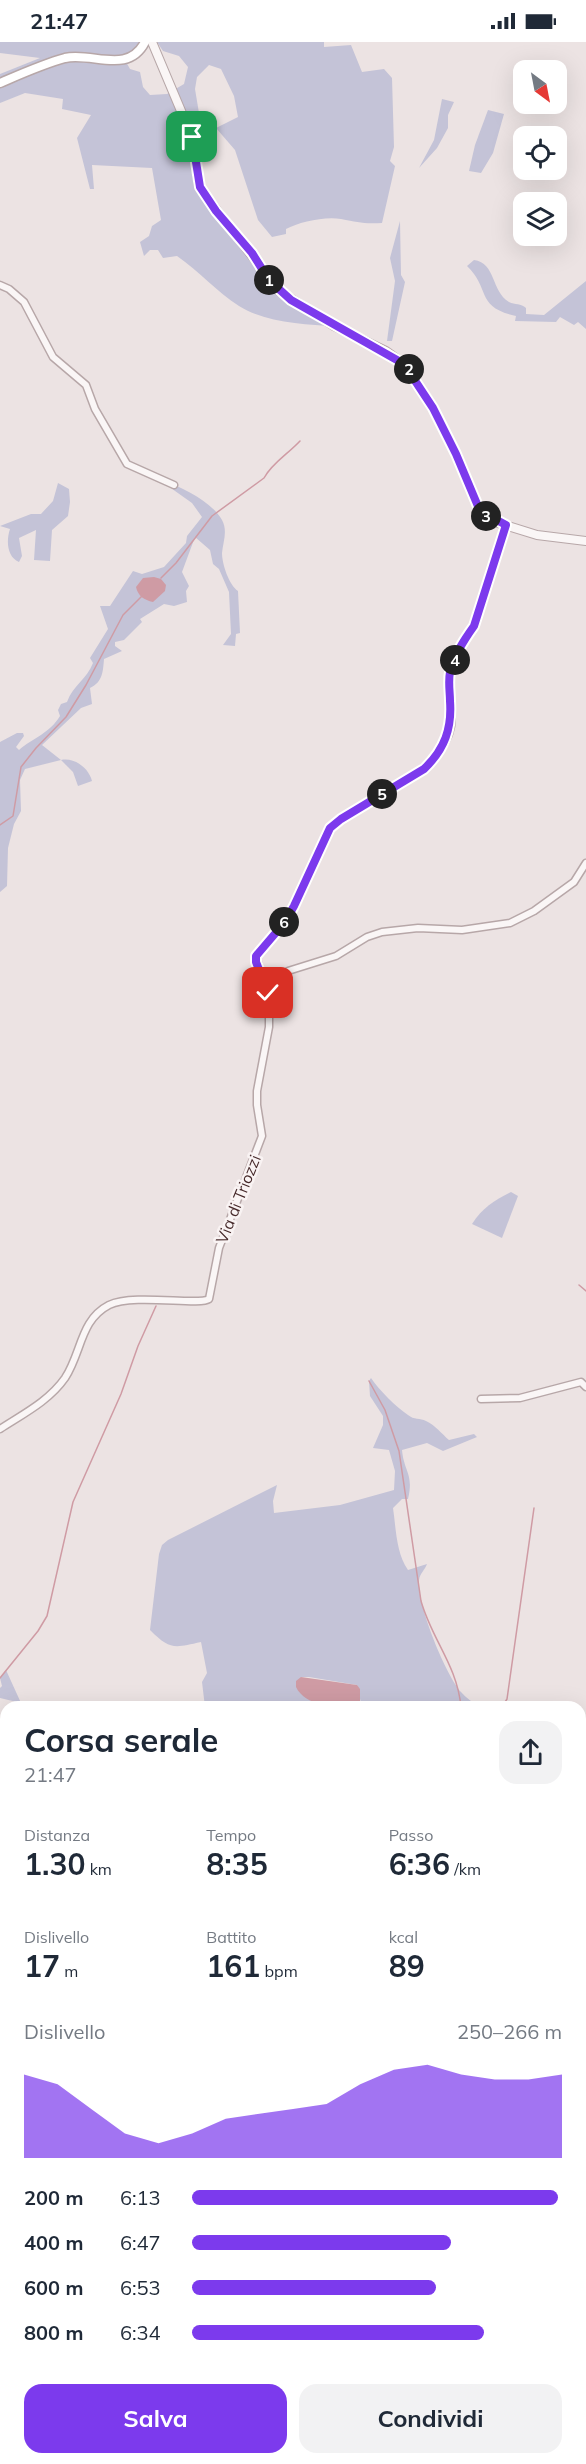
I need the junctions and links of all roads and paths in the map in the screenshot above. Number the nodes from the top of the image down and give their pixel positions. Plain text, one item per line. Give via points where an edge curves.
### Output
1 (145, 42) edge
2 (152, 42) edge
3 (136, 53) junction
4 (160, 61) junction
5 (0, 83) edge
6 (0, 285) edge
7 (174, 485) dead end
8 (506, 525) junction
9 (586, 542) edge
10 (586, 863) edge
11 (264, 985) junction
12 (586, 1387) edge
13 (481, 1399) dead end
14 (0, 1429) edge

1 - 3 main road
2 - 4 street
3 - 4 street via 152,53
3 - 5 main road via 115,62 68,58
4 - 8 street via 192,137 200,187 216,211 279,291 404,364 433,408 480,511
6 - 7 street via 24,302 52,357 86,385 95,409 127,464
8 - 9 street via 537,535
8 - 11 street, Via di Triozzi via 474,626 450,672 450,727 439,752 424,769 330,828 285,922 256,956
10 - 11 street via 574,882 510,923 462,930 418,928 382,932 336,956 288,971
11 - 14 street, Via di Triozzi via 269,1001 269,1027 256,1105 262,1136 219,1248 209,1299 202,1303 130,1299 99,1311 88,1322 64,1379 40,1403
12 - 13 street via 581,1382 520,1398

